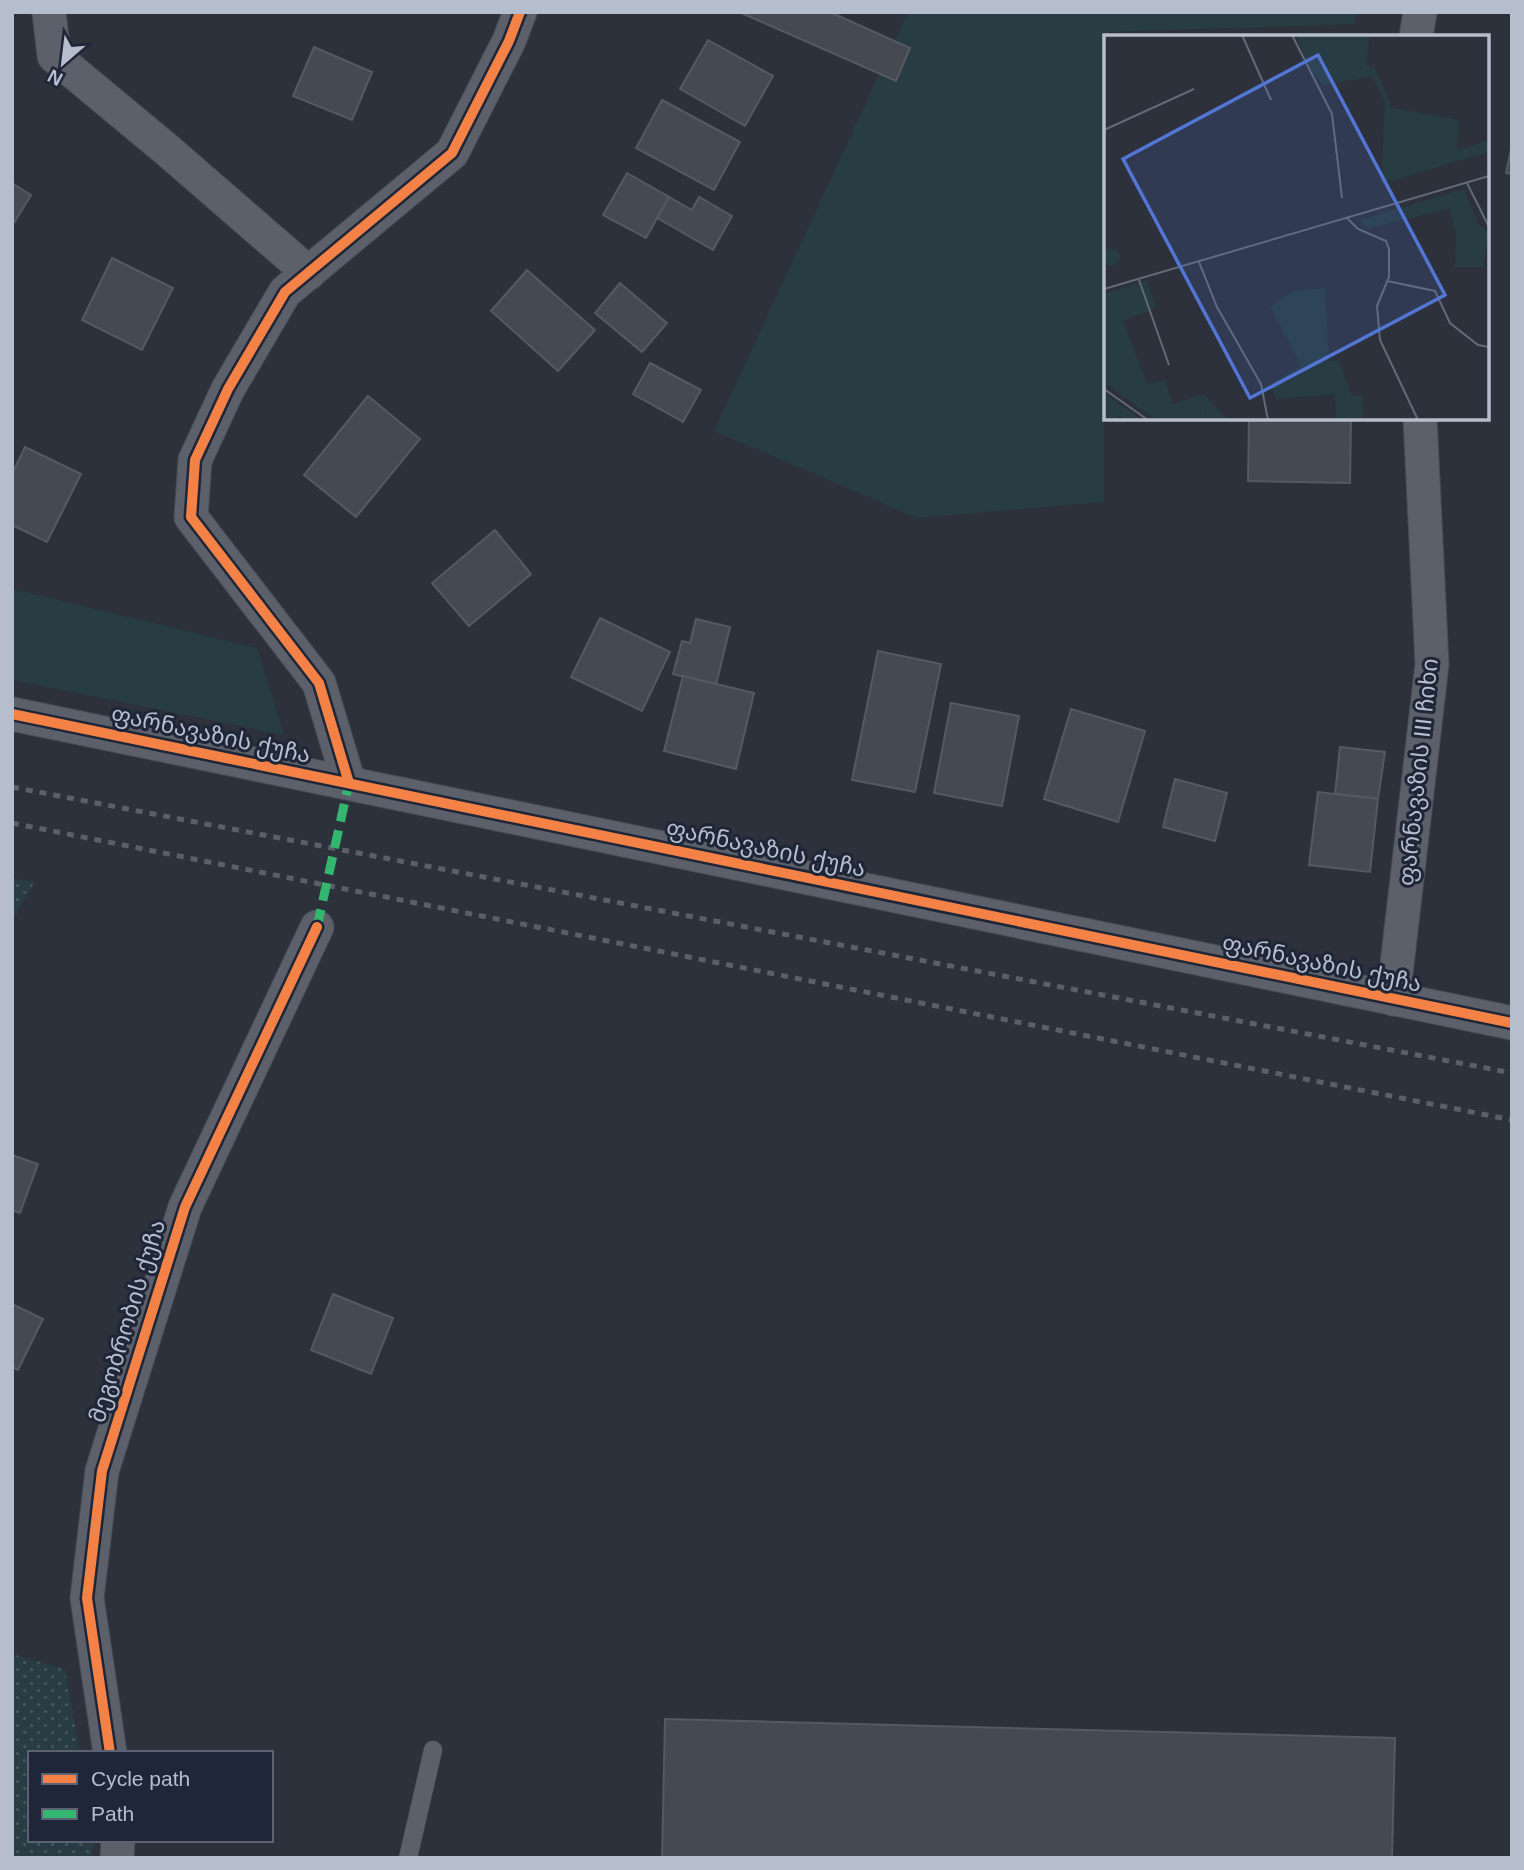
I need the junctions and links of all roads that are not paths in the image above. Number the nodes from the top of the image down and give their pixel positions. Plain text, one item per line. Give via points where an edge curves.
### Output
1 (49, 12) edge
2 (520, 12) edge
3 (1420, 12) edge
4 (1416, 35) edge
5 (309, 273) junction
6 (1420, 420) edge
7 (12, 715) edge
8 (349, 783) junction
9 (317, 927) dead end
10 (1393, 999) junction
11 (1512, 1023) edge
12 (433, 1750) dead end
13 (110, 1751) edge
14 (408, 1858) edge

1 - 5 street via 54,56
2 - 5 street via 452,153
3 - 4 street
5 - 8 street via 285,292 228,389 195,460 191,517 318,683
6 - 10 street, ფარნავაზის III ჩიხი via 1432,664
7 - 8 street, ფარნავაზის ქუჩა
8 - 10 street, ფარნავაზის ქუჩა
9 - 13 street, მეგობრობის ქუჩა via 185,1207 103,1471 87,1598
10 - 11 street, ფარნავაზის ქუჩა
12 - 14 lane

